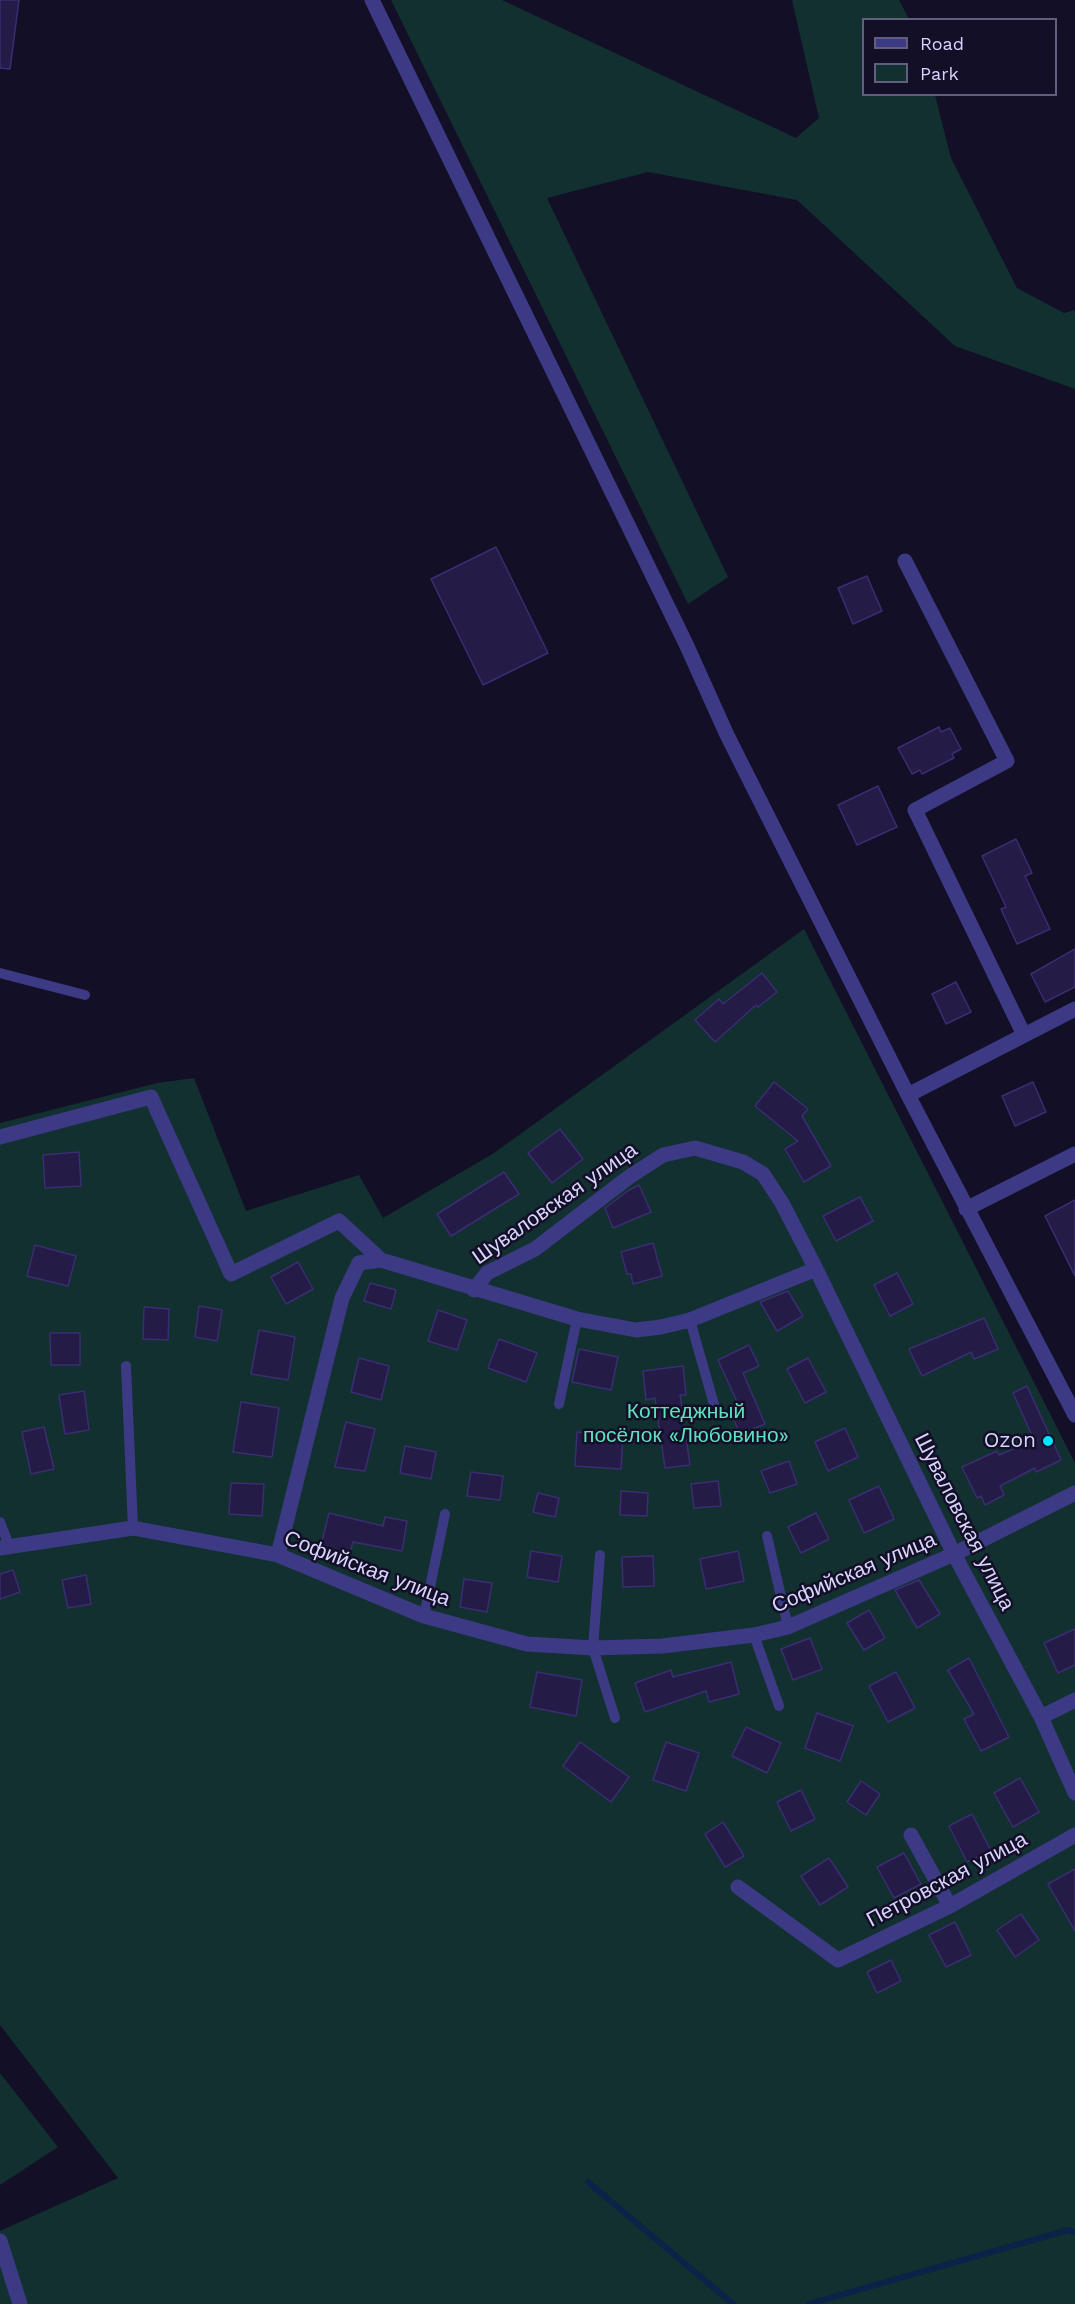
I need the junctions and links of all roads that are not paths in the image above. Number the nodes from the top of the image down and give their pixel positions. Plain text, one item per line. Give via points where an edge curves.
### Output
1 (372, 0) edge
2 (905, 561) dead end
3 (0, 973) edge
4 (85, 995) dead end
5 (1075, 1009) edge
6 (1024, 1035) junction
7 (908, 1095) junction
8 (0, 1137) edge
9 (1075, 1154) edge
10 (966, 1209) junction
11 (381, 1260) junction
12 (816, 1269) junction
13 (474, 1290) junction
14 (577, 1319) junction
15 (690, 1320) junction
16 (126, 1366) dead end
17 (559, 1404) dead end
18 (715, 1408) dead end
19 (1075, 1415) edge
20 (1075, 1493) edge
21 (445, 1514) dead end
22 (0, 1522) edge
23 (133, 1528) junction
24 (767, 1536) dead end
25 (4, 1547) edge
26 (954, 1554) junction
27 (278, 1555) junction
28 (600, 1555) dead end
29 (424, 1616) junction
30 (788, 1627) junction
31 (754, 1635) junction
32 (593, 1648) junction
33 (1075, 1700) edge
34 (779, 1706) dead end
35 (1041, 1717) junction
36 (615, 1718) dead end
37 (1075, 1793) edge
38 (911, 1835) dead end
39 (1075, 1835) edge
40 (738, 1887) dead end
41 (950, 1906) junction
42 (0, 2241) edge
43 (20, 2304) edge

1 - 7 street via 727,735
2 - 6 street via 1007,761 915,810
3 - 4 lane
5 - 6 street
6 - 7 street
7 - 10 street
8 - 11 street via 151,1097 231,1274 339,1221
9 - 10 street
10 - 19 street
11 - 13 street, Шуваловская улица
11 - 27 street via 359,1263 342,1298
12 - 13 street, Шуваловская улица via 763,1174 743,1162 695,1148 663,1155 535,1249 487,1273
12 - 15 street, Шуваловская улица
12 - 26 street, Шуваловская улица
13 - 14 street, Шуваловская улица
14 - 15 street, Шуваловская улица via 636,1330
14 - 17 lane
15 - 18 lane
16 - 23 lane
20 - 26 street, Софийская улица
21 - 29 lane
22 - 25 lane
23 - 25 street, Софийская улица
23 - 27 street, Софийская улица
24 - 30 lane
26 - 30 street, Софийская улица
26 - 35 street, Шуваловская улица
27 - 29 street, Софийская улица
28 - 32 lane
29 - 32 street, Софийская улица via 527,1644
30 - 31 street, Софийская улица
31 - 32 street, Софийская улица via 662,1646
31 - 34 lane
32 - 36 lane
33 - 35 street
35 - 37 street, Шуваловская улица
38 - 41 street
39 - 41 street, Петровская улица
40 - 41 street, Петровская улица via 838,1960
42 - 43 street

